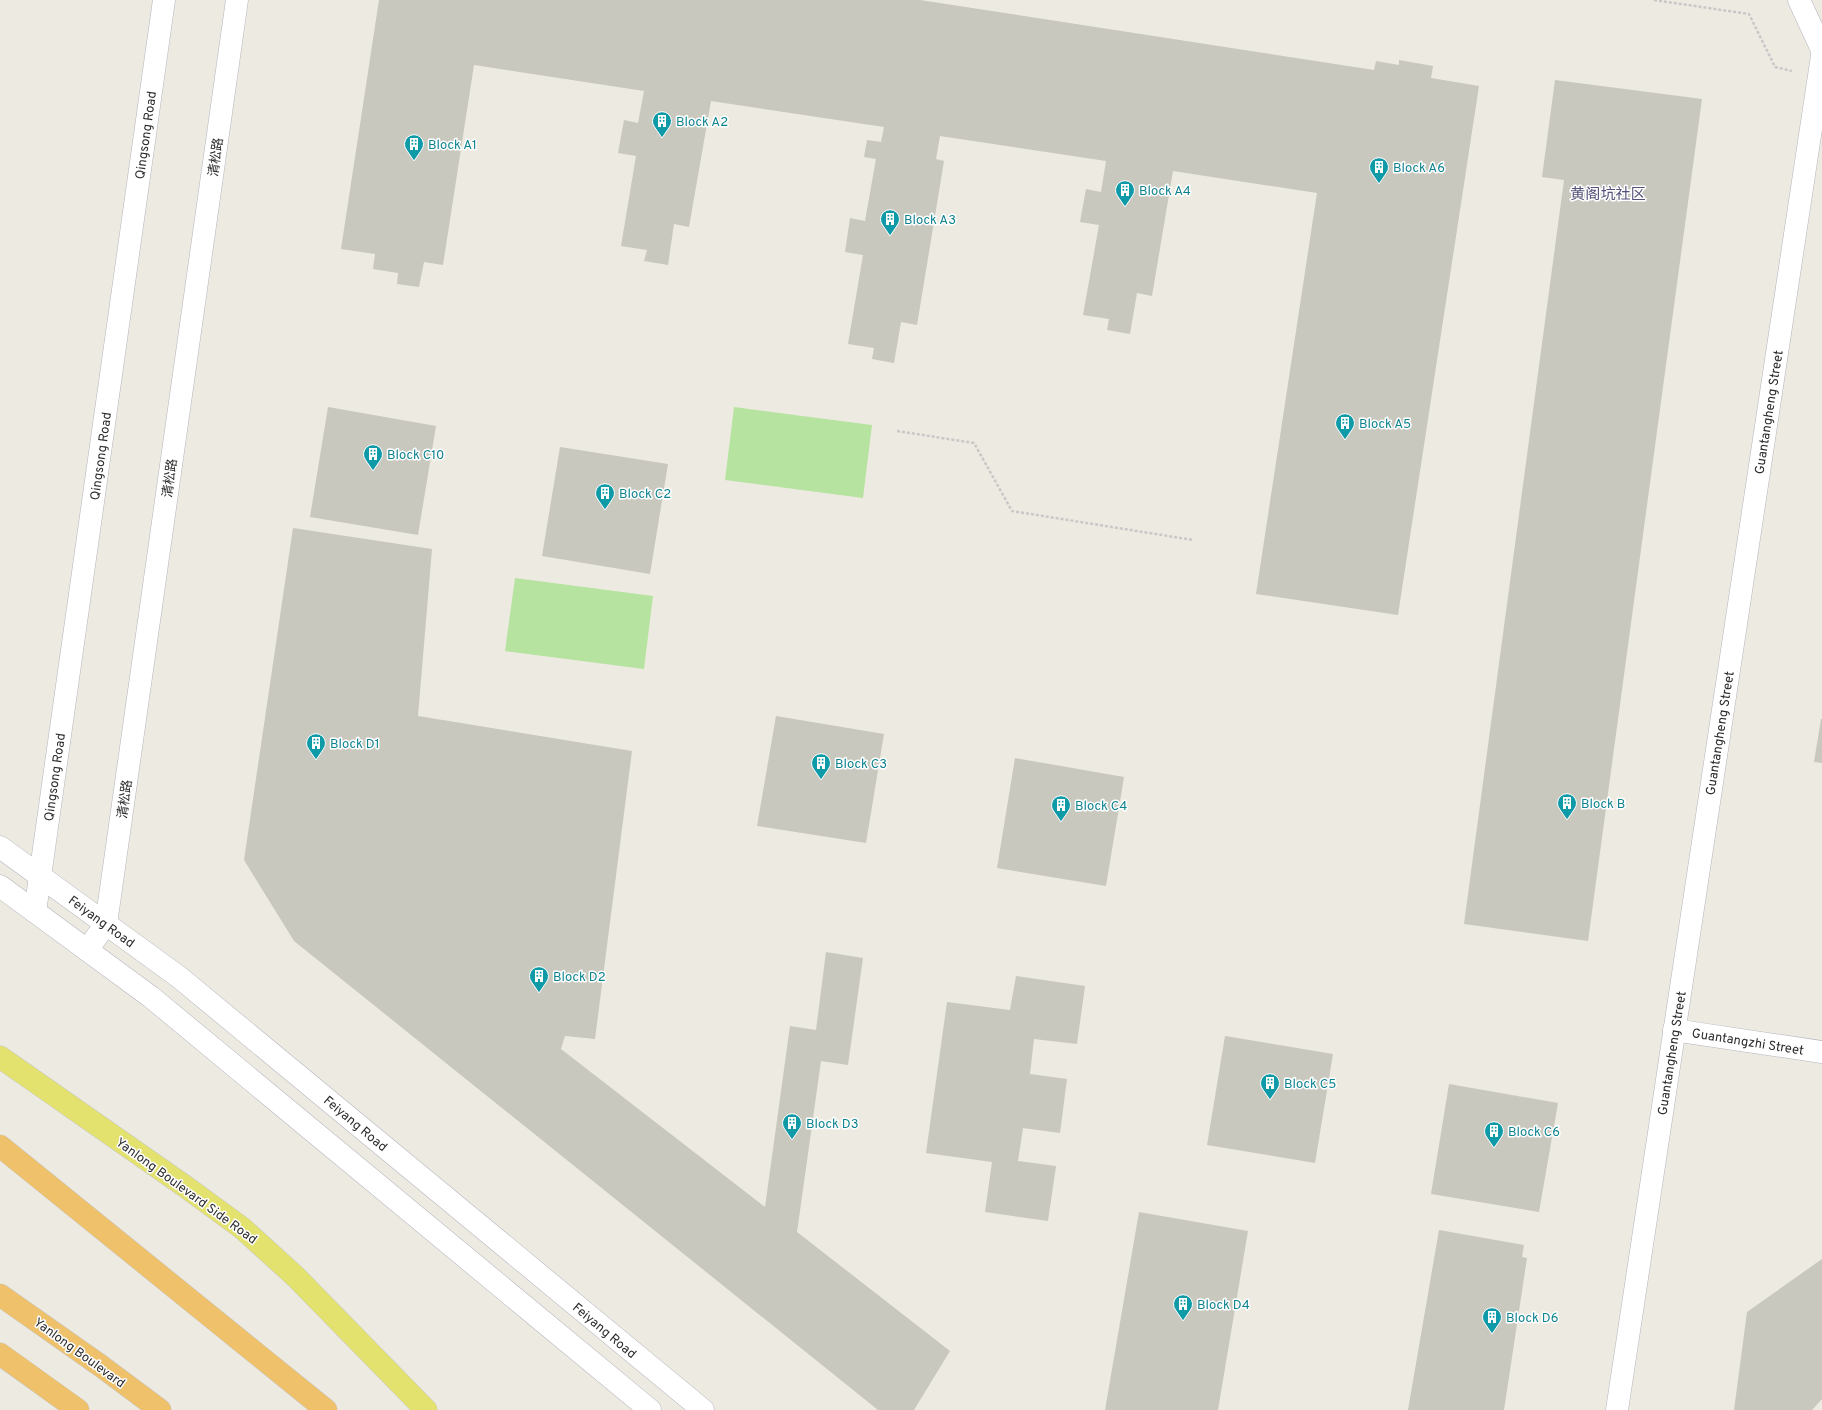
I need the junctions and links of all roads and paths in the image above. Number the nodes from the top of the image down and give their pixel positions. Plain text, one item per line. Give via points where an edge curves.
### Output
1 (164, 0) edge
2 (237, 0) edge
3 (1654, 0) edge
4 (1799, 0) edge
5 (1822, 50) edge
6 (1822, 56) edge
7 (1819, 77) junction
8 (897, 431) dead end
9 (1193, 540) dead end
10 (0, 847) edge
11 (40, 876) junction
12 (0, 886) edge
13 (35, 912) junction
14 (106, 924) junction
15 (87, 950) junction
16 (1674, 1030) junction
17 (1822, 1052) edge
18 (0, 1057) edge
19 (0, 1146) edge
20 (0, 1295) edge
21 (0, 1354) edge
22 (324, 1408) edge
23 (78, 1410) edge
24 (160, 1410) edge
25 (426, 1410) edge
26 (650, 1410) edge
27 (703, 1410) edge
28 (1617, 1410) edge

1 - 11 street, Qingsong Road
2 - 14 street, 清松路
3 - 7 path via 1749,14 1775,67
4 - 5 street
6 - 7 street, Guantangheng Street
7 - 16 street, Guantangheng Street
8 - 9 path via 974,443 1012,511
10 - 11 street, Feiyang Road
11 - 13 street, Qingsong Road
11 - 14 street, Feiyang Road
12 - 13 street
13 - 15 street
14 - 15 street, 清松路
14 - 27 street, Feiyang Road via 179,977
15 - 26 street via 151,997
16 - 17 street, Guantangzhi Street
16 - 28 street, Guantangheng Street
18 - 25 main road, Yanlong Boulevard Side Road via 242,1228 296,1277
19 - 22 highway
20 - 24 highway, Yanlong Boulevard
21 - 23 highway

